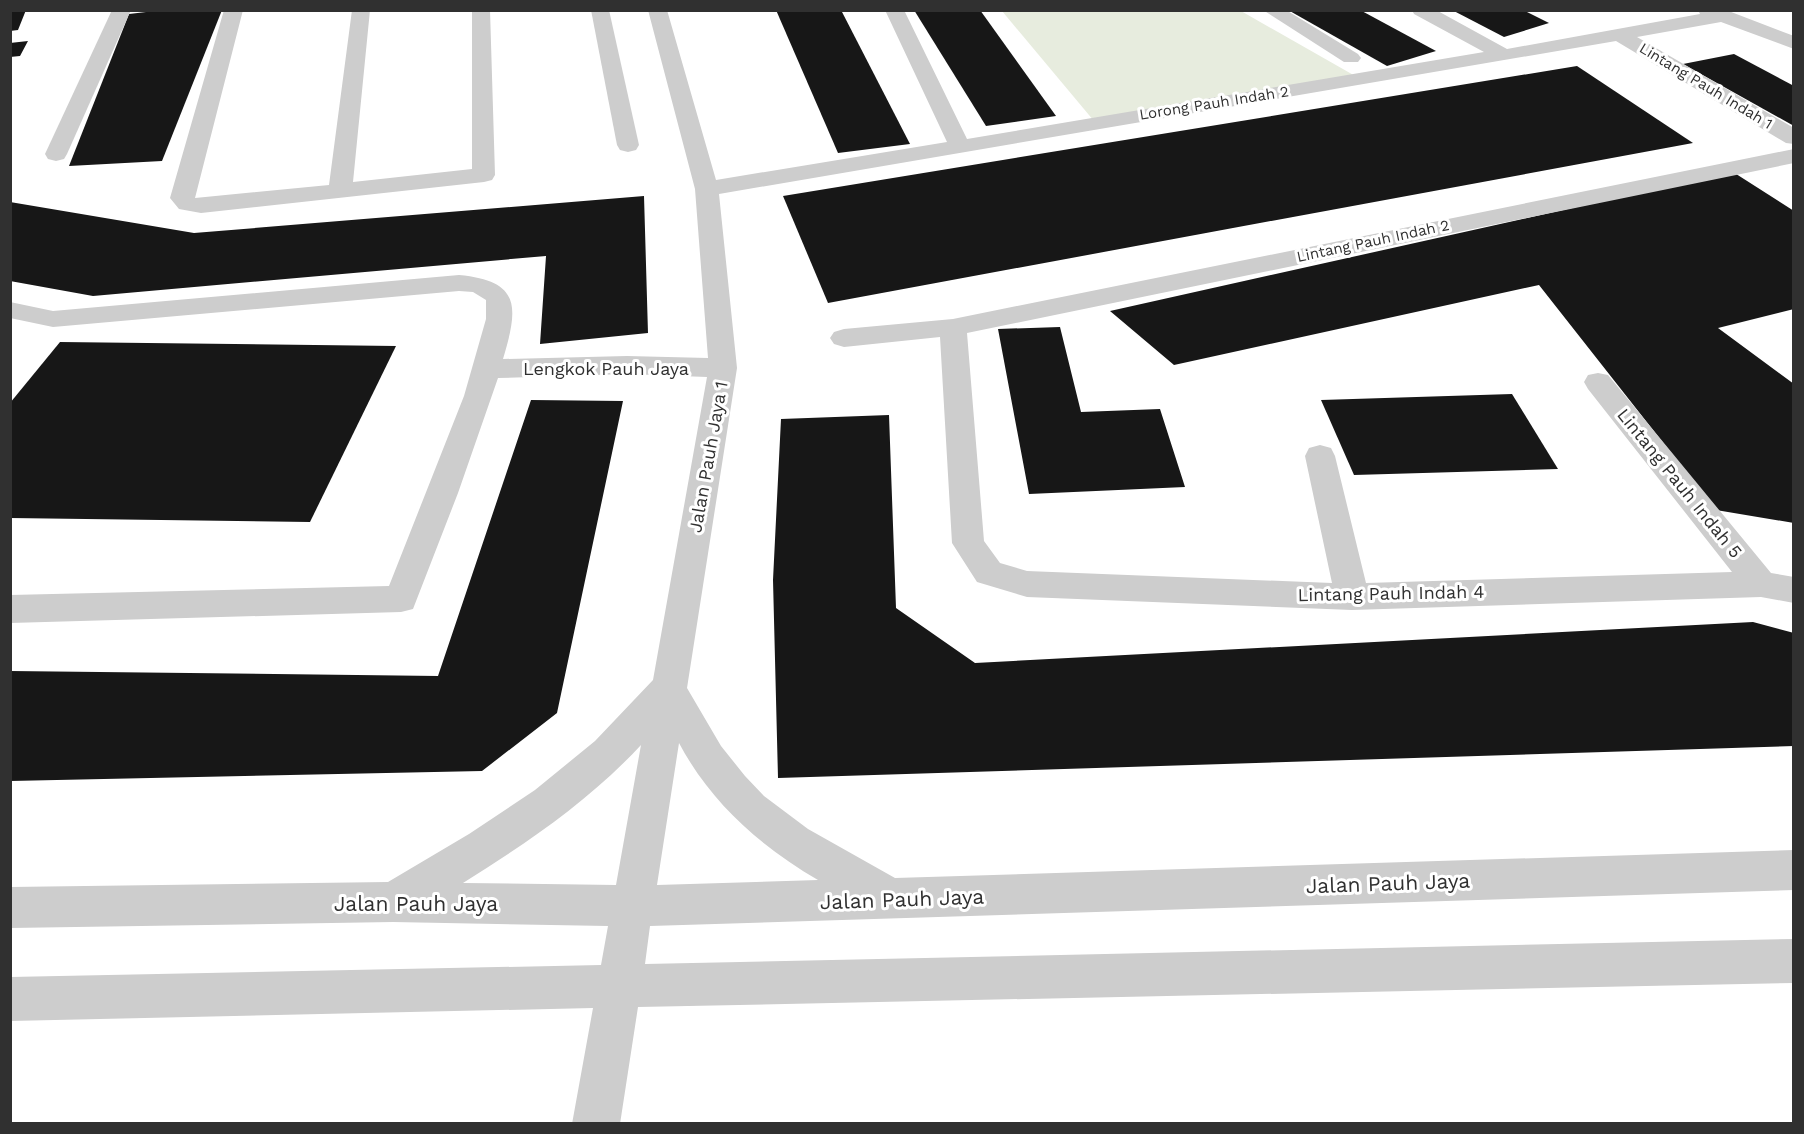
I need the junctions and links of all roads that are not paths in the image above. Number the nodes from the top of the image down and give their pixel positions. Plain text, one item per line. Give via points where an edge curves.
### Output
1 (122, 10) edge
2 (234, 10) edge
3 (361, 10) edge
4 (481, 10) edge
5 (600, 10) edge
6 (657, 10) edge
7 (894, 10) edge
8 (1272, 10) edge
9 (1421, 10) edge
10 (1714, 13) edge
11 (1618, 34) junction
12 (1794, 43) edge
13 (1504, 55) junction
14 (1351, 58) dead end
15 (1794, 138) edge
16 (628, 145) dead end
17 (960, 146) junction
18 (56, 154) dead end
19 (1794, 156) edge
20 (707, 189) junction
21 (340, 191) junction
22 (10, 310) edge
23 (953, 327) junction
24 (844, 338) dead end
25 (723, 368) junction
26 (488, 369) junction
27 (1598, 381) dead end
28 (1320, 456) dead end
29 (1761, 584) junction
30 (1794, 590) edge
31 (1352, 597) junction
32 (10, 609) edge
33 (668, 688) junction
34 (1794, 870) edge
35 (894, 899) junction
36 (393, 902) junction
37 (632, 906) junction
38 (10, 908) edge
39 (1794, 961) edge
40 (618, 986) junction
41 (10, 999) edge
42 (596, 1124) edge

1 - 18 street
2 - 21 street via 182,198 187,204 201,206
3 - 21 street
4 - 21 street via 484,176
5 - 16 street
6 - 20 street, Jalan Pauh Jaya 1
7 - 17 street
8 - 14 street
9 - 13 street
10 - 11 street, Lorong Pauh Indah 2
10 - 12 street
11 - 13 street, Lorong Pauh Indah 2
11 - 15 street, Lintang Pauh Indah 1
13 - 17 street, Lorong Pauh Indah 2
17 - 20 street, Lorong Pauh Indah 2
19 - 23 street, Lintang Pauh Indah 2
20 - 25 street, Jalan Pauh Jaya 1
22 - 26 street via 53,319 476,284 499,300 502,317
23 - 24 street, Lintang Pauh Indah 2
23 - 31 street, Lintang Pauh Indah 4 via 968,543 989,573 1027,584
25 - 26 street, Lengkok Pauh Jaya via 627,365
25 - 33 street, Jalan Pauh Jaya 1
26 - 32 street via 401,599
27 - 29 street, Lintang Pauh Indah 5
28 - 31 street
29 - 30 street, Lintang Pauh Indah 4
29 - 31 street, Lintang Pauh Indah 4
33 - 35 street via 714,767 739,798 768,824 840,872
33 - 36 street via 636,727 569,788 498,839
33 - 37 street, Jalan Pauh Jaya 1
34 - 35 street, Jalan Pauh Jaya
35 - 37 street, Jalan Pauh Jaya
36 - 37 street, Jalan Pauh Jaya
36 - 38 street, Jalan Pauh Jaya
37 - 40 street, Jalan Pauh Jaya 1
39 - 40 street
40 - 41 street
40 - 42 street, Jalan Pauh Jaya 1

